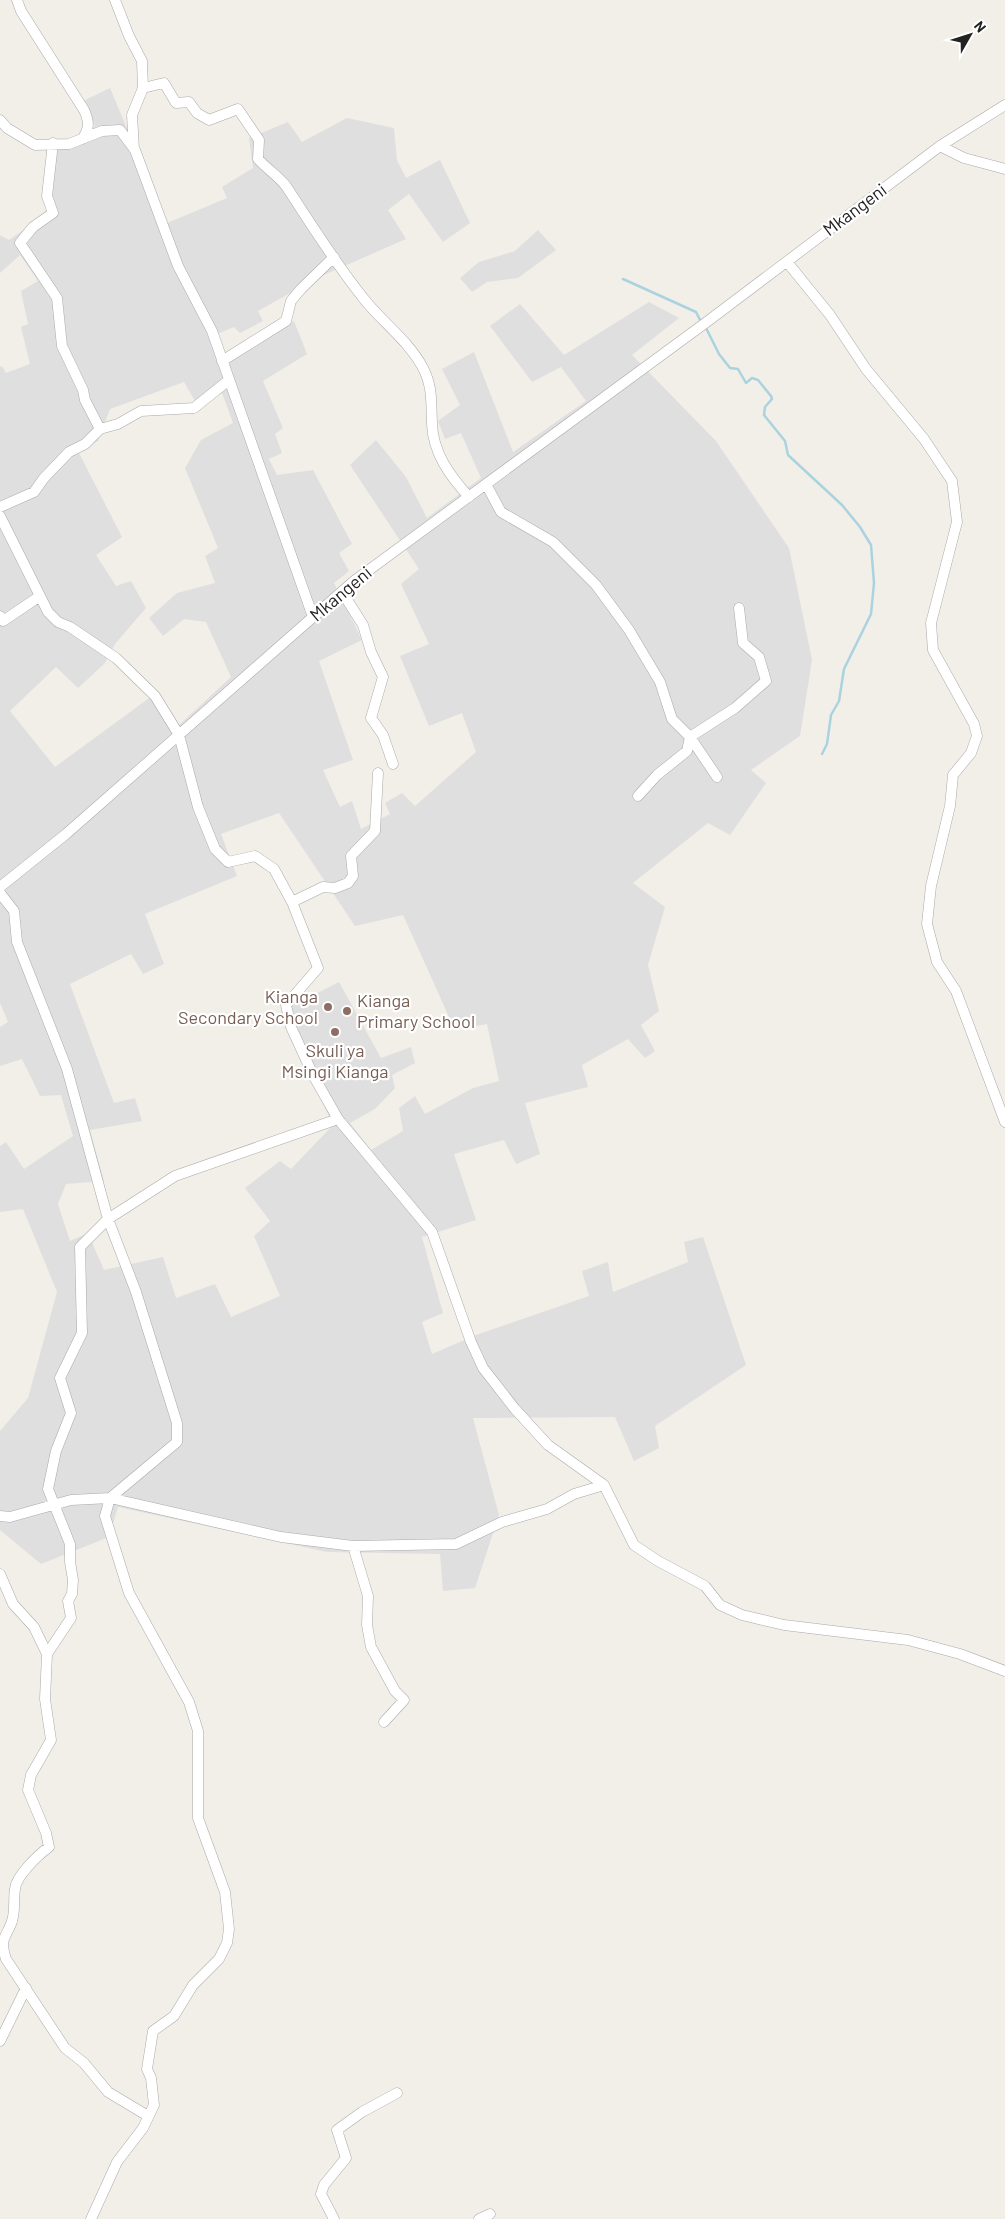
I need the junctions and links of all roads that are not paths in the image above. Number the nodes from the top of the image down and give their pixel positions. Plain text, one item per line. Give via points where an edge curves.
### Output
1 (17, 0) edge
2 (115, 0) edge
3 (143, 88) junction
4 (1005, 105) edge
5 (0, 120) edge
6 (82, 139) junction
7 (53, 143) junction
8 (940, 146) junction
9 (134, 150) junction
10 (1005, 169) edge
11 (334, 257) junction
12 (787, 262) junction
13 (222, 361) junction
14 (229, 380) junction
15 (100, 429) junction
16 (486, 484) junction
17 (469, 497) junction
18 (0, 507) edge
19 (0, 516) edge
20 (342, 592) junction
21 (40, 596) junction
22 (739, 608) dead end
23 (312, 618) junction
24 (1, 620) edge
25 (179, 735) junction
26 (690, 737) junction
27 (394, 764) dead end
28 (378, 773) dead end
29 (717, 776) dead end
30 (638, 796) dead end
31 (0, 887) edge
32 (0, 893) edge
33 (292, 902) junction
34 (338, 1119) junction
35 (1005, 1122) edge
36 (108, 1219) junction
37 (604, 1485) junction
38 (110, 1498) junction
39 (54, 1504) junction
40 (0, 1516) edge
41 (353, 1546) junction
42 (0, 1574) edge
43 (47, 1654) junction
44 (1005, 1672) edge
45 (384, 1722) dead end
46 (26, 1988) junction
47 (0, 2041) edge
48 (397, 2093) dead end
49 (148, 2116) junction
50 (490, 2214) dead end
51 (91, 2219) edge
52 (334, 2219) edge
53 (479, 2219) edge

1 - 6 street via 84,110 88,129
2 - 3 street via 142,62
3 - 9 street via 132,115
3 - 11 street via 164,83 176,103 189,102 197,113 209,120 238,108 258,140 258,159 286,186
4 - 8 street, Mkangeni
5 - 7 street via 35,145
6 - 7 street via 69,144
6 - 9 street via 102,131 120,130
7 - 15 street via 47,196 53,213 32,227 20,243 58,298 62,346
8 - 10 street via 964,158
8 - 12 street, Mkangeni
9 - 13 street via 178,266 212,331
11 - 13 street via 291,301 286,321
11 - 17 street via 423,368 431,390 434,439 442,461
12 - 16 street, Mkangeni
12 - 35 street via 830,315 866,369 924,439 952,481 957,522 930,634 933,650 974,724 977,736 971,753 953,775 950,806 931,886 927,924 937,962 956,991
13 - 14 street
14 - 15 street via 194,408 140,411 118,424
14 - 23 street
15 - 18 street via 85,444 69,452 34,492
16 - 17 street, Mkangeni
16 - 26 street via 502,512 553,542 596,585 629,630 660,682 672,720
17 - 20 street, Mkangeni
19 - 21 street
20 - 23 street, Mkangeni
20 - 27 street via 363,625 370,652 383,678 371,718 383,735
21 - 24 street
21 - 25 street via 48,612 58,622 116,658 155,696
22 - 26 street via 743,643 759,657 766,681 736,708
23 - 25 street, Mkangeni
25 - 31 street, Mkangeni
25 - 33 street via 198,807 215,849 228,862 255,856 274,869
26 - 29 street
26 - 30 street via 687,751 657,775
28 - 33 street via 375,831 351,856 353,876 348,883 335,888 323,887
32 - 36 street via 14,912 17,942 67,1069
33 - 34 street via 318,968 286,1005 287,1012 313,1075
34 - 36 street via 175,1176
34 - 37 street via 432,1232 483,1368 548,1445
36 - 38 street via 136,1292 177,1422 177,1442
36 - 39 street via 80,1248 82,1333 60,1378 71,1413 56,1451 48,1489
37 - 41 street via 574,1494 547,1509 502,1522 456,1544
37 - 44 street via 634,1545 705,1586 720,1605 742,1615 784,1624 908,1640 960,1654
38 - 39 street
38 - 41 street via 281,1537
38 - 49 street via 105,1516 129,1593 189,1702 198,1731 198,1818 225,1892 229,1929 227,1943 219,1959 193,1985 174,2016 153,2031 147,2068 154,2105
39 - 40 street via 10,1517
39 - 43 street via 70,1544 73,1580 68,1601 71,1618
41 - 45 street via 368,1596 367,1626 371,1647 395,1691 404,1700
42 - 43 street via 13,1604 34,1628
43 - 46 street via 45,1699 51,1740 31,1775 28,1790 46,1833 48,1847 34,1858 15,1886 11,1923 1,1946 6,1960
46 - 47 street
46 - 49 street via 65,2048 84,2063 108,2092
48 - 52 street via 336,2130 346,2158 324,2185 321,2194
49 - 51 street via 143,2128 117,2162
50 - 53 street

